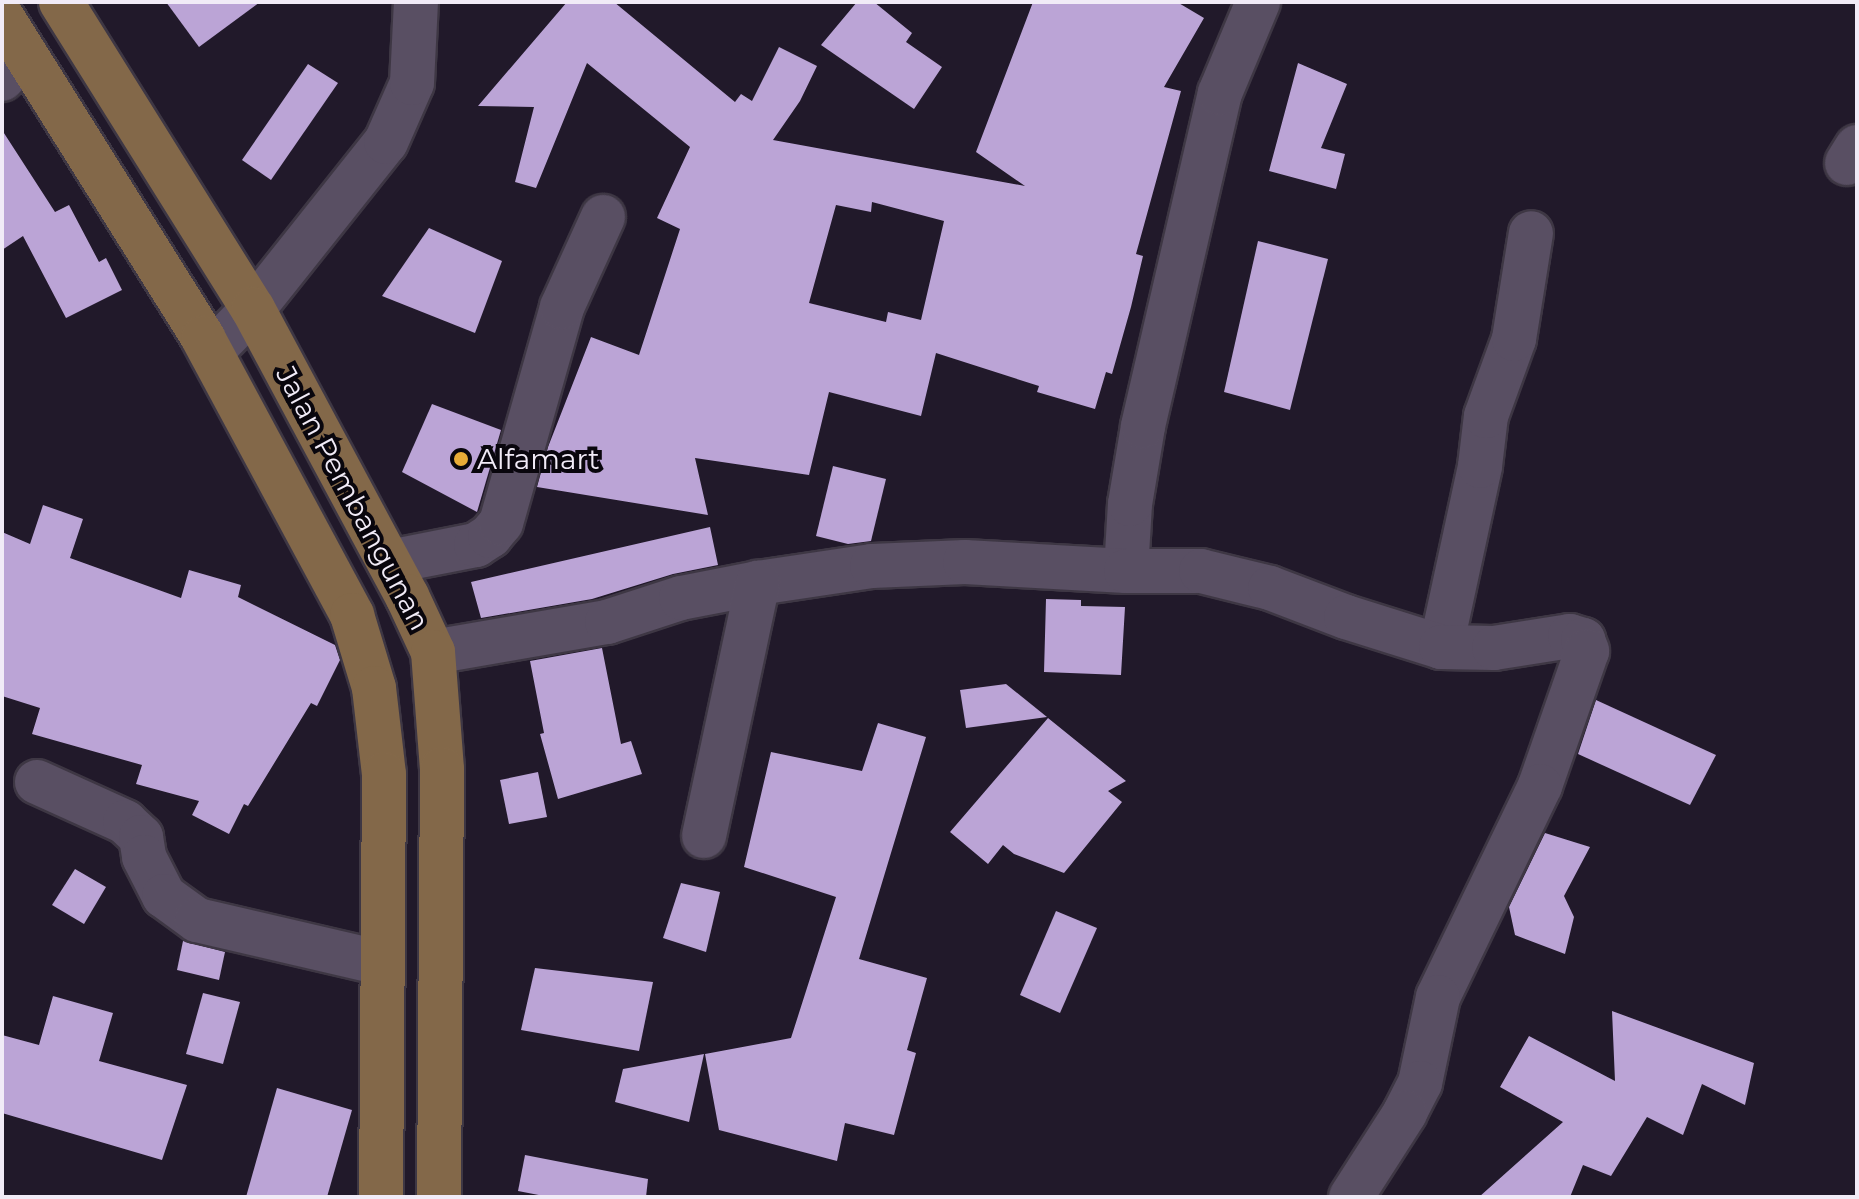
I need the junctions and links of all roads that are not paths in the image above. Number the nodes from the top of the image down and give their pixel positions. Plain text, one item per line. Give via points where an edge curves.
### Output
1 (61, 2) edge
2 (416, 2) edge
3 (1258, 2) edge
4 (2, 17) edge
5 (14, 66) edge
6 (603, 217) dead end
7 (1531, 233) dead end
8 (253, 309) junction
9 (211, 352) junction
10 (389, 562) junction
11 (1126, 571) junction
12 (758, 583) junction
13 (1441, 647) junction
14 (433, 652) junction
15 (37, 782) dead end
16 (704, 836) dead end
17 (382, 963) junction
18 (382, 1090) junction
19 (440, 1091) junction
20 (381, 1197) edge
21 (439, 1197) edge
22 (1351, 1197) edge

1 - 8 main road, Jalan Pembangunan
2 - 8 street via 412,83 386,142
3 - 11 street via 1216,108 1143,426
4 - 5 main road, Jalan Pembangunan
5 - 9 main road, Jalan Pembangunan
6 - 10 street via 562,307 501,523 476,545
7 - 13 street via 1514,339 1486,416
8 - 9 street
8 - 10 main road, Jalan Pembangunan
9 - 17 main road, Jalan Pembangunan via 352,615 374,688 384,774
10 - 14 main road, Jalan Pembangunan
11 - 12 street via 965,562 872,566
11 - 13 street via 1201,571 1256,584
12 - 14 street via 681,598 607,622
12 - 16 street
13 - 22 street via 1494,648 1570,636 1583,640 1587,651 1540,786 1438,997 1420,1083
14 - 19 main road, Jalan Pembangunan via 442,769
15 - 17 street via 125,822 141,837 144,857 164,896 197,920
17 - 18 main road, Jalan Pembangunan
18 - 19 main road
18 - 20 main road, Jalan Pembangunan
19 - 21 main road, Jalan Pembangunan

